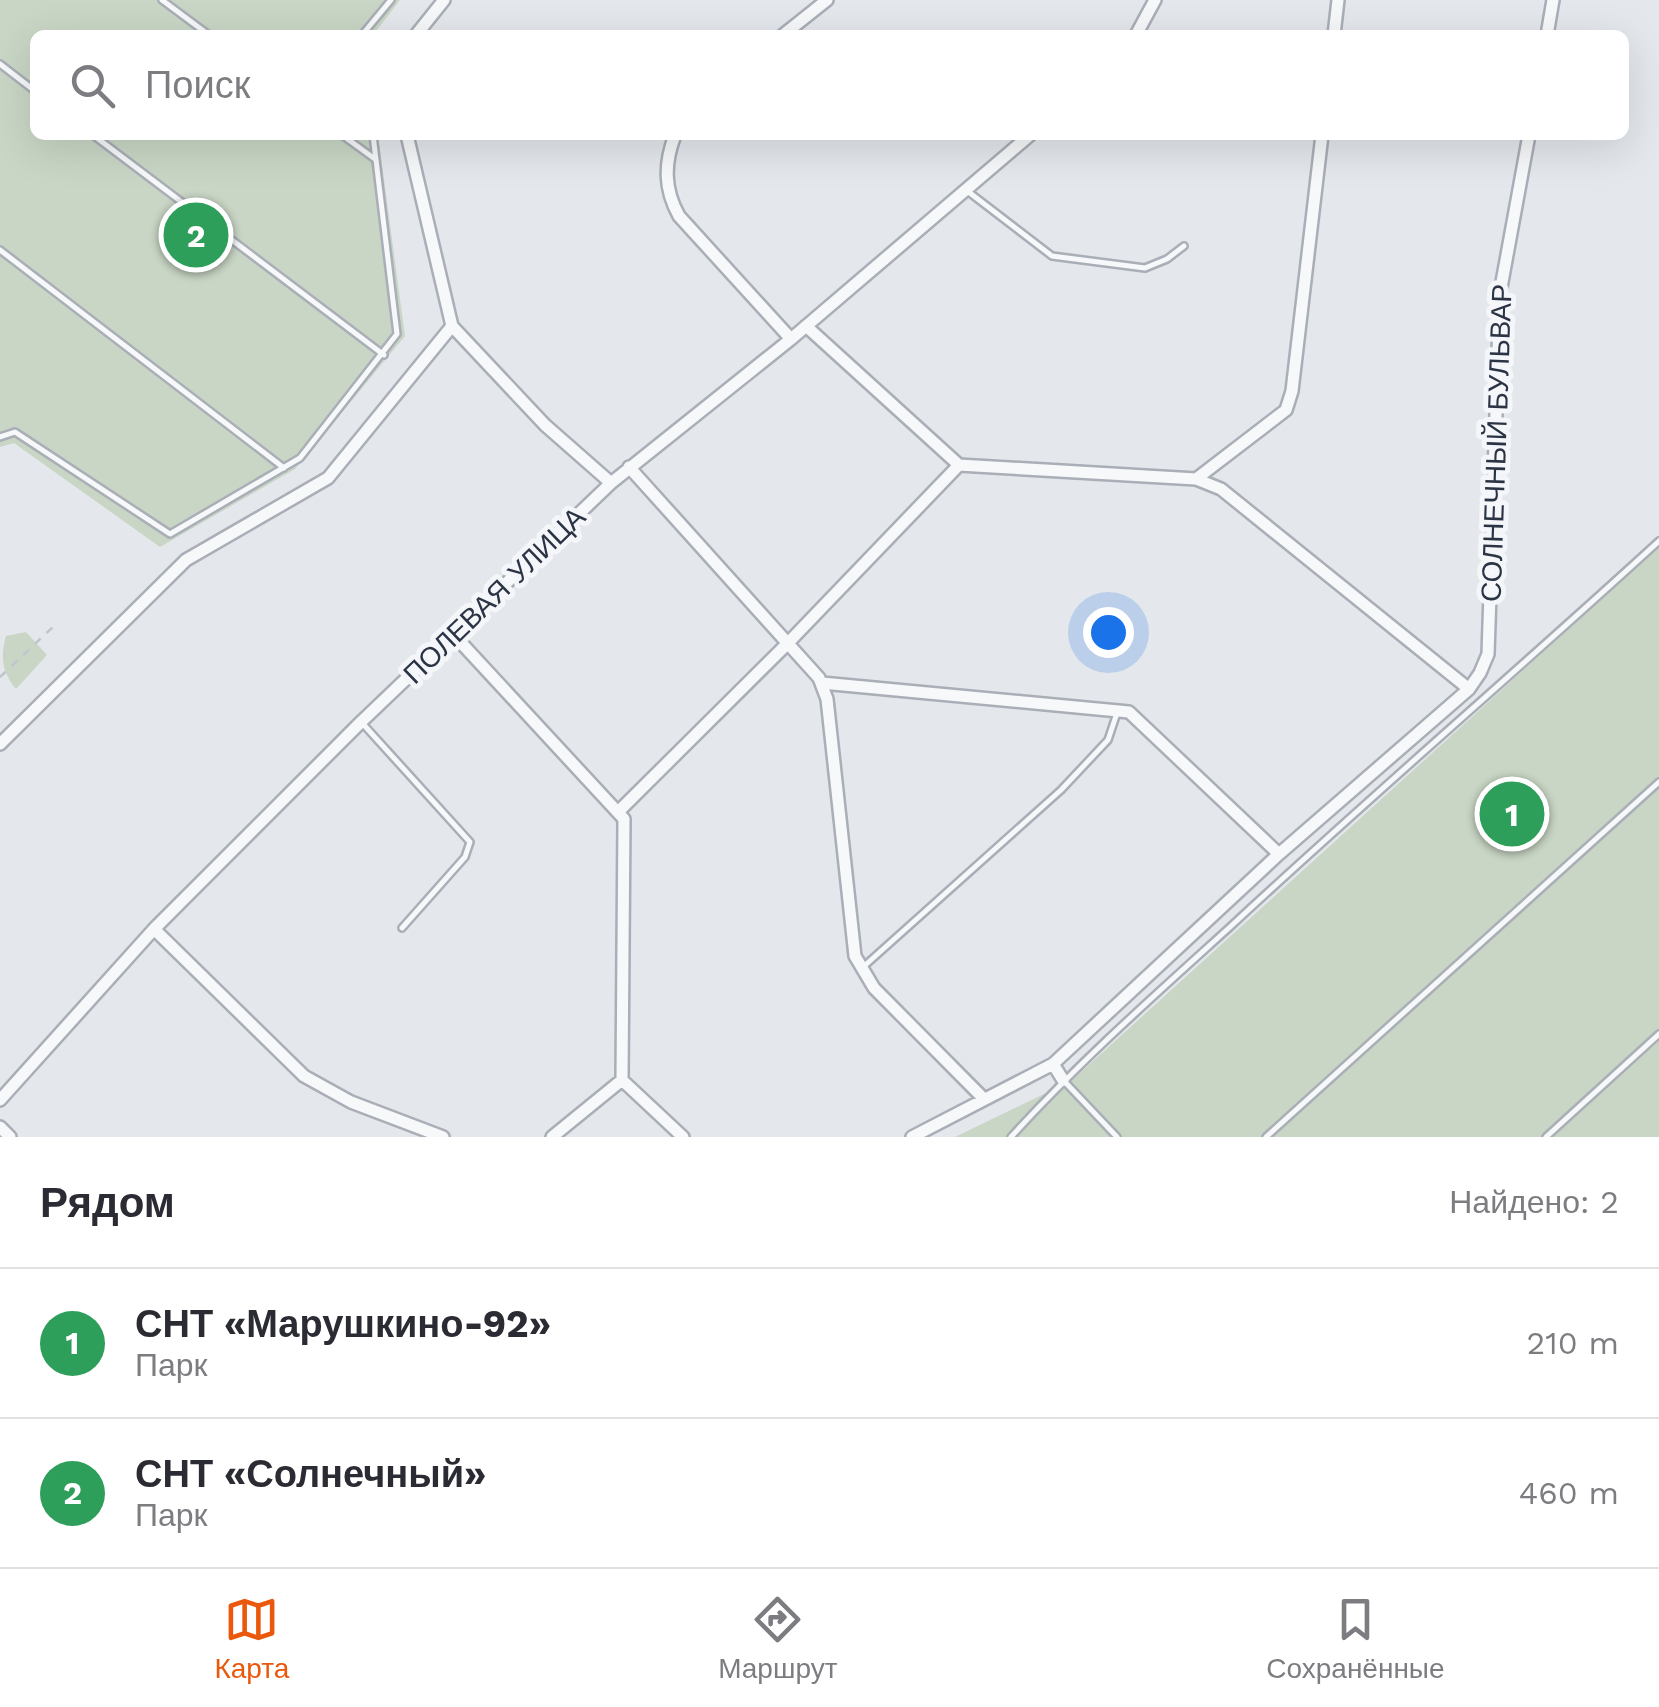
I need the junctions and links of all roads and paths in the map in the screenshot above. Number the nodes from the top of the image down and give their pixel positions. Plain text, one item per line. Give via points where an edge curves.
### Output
1 (162, 0) edge
2 (391, 0) edge
3 (444, 0) edge
4 (826, 0) edge
5 (1155, 0) edge
6 (1338, 0) edge
7 (1553, 0) edge
8 (201, 30) edge
9 (366, 30) edge
10 (419, 30) edge
11 (789, 30) edge
12 (1139, 30) edge
13 (1335, 30) edge
14 (1547, 30) edge
15 (0, 64) edge
16 (30, 87) edge
17 (100, 140) edge
18 (349, 140) edge
19 (374, 140) edge
20 (408, 140) edge
21 (674, 140) edge
22 (1024, 140) edge
23 (1321, 140) edge
24 (1527, 140) edge
25 (377, 161) junction
26 (965, 189) junction
27 (1184, 246) dead end
28 (0, 250) edge
29 (452, 326) junction
30 (806, 326) junction
31 (790, 339) junction
32 (384, 355) junction
33 (0, 437) edge
34 (959, 465) junction
35 (284, 468) junction
36 (629, 468) junction
37 (1196, 479) junction
38 (612, 483) junction
39 (1659, 541) edge
40 (55, 625) dead end
41 (454, 634) junction
42 (787, 644) junction
43 (0, 677) edge
44 (822, 683) junction
45 (1469, 689) junction
46 (1117, 710) junction
47 (361, 722) junction
48 (0, 744) edge
49 (1659, 782) edge
50 (620, 810) junction
51 (1279, 854) junction
52 (402, 928) dead end
53 (154, 930) junction
54 (860, 970) junction
55 (1659, 1034) edge
56 (1053, 1064) junction
57 (622, 1080) junction
58 (1063, 1080) junction
59 (983, 1098) junction
60 (0, 1100) edge
61 (0, 1127) edge
62 (10, 1137) edge
63 (443, 1137) edge
64 (552, 1137) edge
65 (683, 1137) edge
66 (912, 1137) edge
67 (1011, 1137) edge
68 (1117, 1137) edge
69 (1266, 1137) edge
70 (1546, 1137) edge

1 - 8 lane
2 - 9 lane
3 - 10 street
4 - 11 street
5 - 12 street
6 - 13 street
7 - 14 street
15 - 16 lane
17 - 32 lane
18 - 25 lane
19 - 25 lane
20 - 29 street
21 - 31 street via 666,180 679,216
22 - 26 street, ПОЛЕВАЯ УЛИЦА
23 - 37 street via 1286,410
24 - 45 street, СОЛНЕЧНЫЙ БУЛЬВАР via 1500,293 1488,654
25 - 32 lane via 397,334
26 - 27 lane via 1052,256 1145,268
26 - 30 street, ПОЛЕВАЯ УЛИЦА
28 - 35 lane
29 - 38 street via 545,425
29 - 48 street via 328,478 186,560
30 - 31 street, ПОЛЕВАЯ УЛИЦА
30 - 34 street
31 - 36 street, ПОЛЕВАЯ УЛИЦА
32 - 35 lane via 300,458
33 - 35 lane via 15,432 170,534
34 - 37 street
34 - 42 street
36 - 38 street, ПОЛЕВАЯ УЛИЦА
36 - 42 street
37 - 45 street via 1226,492
38 - 41 street, ПОЛЕВАЯ УЛИЦА
39 - 58 lane
40 - 43 path
41 - 47 street, ПОЛЕВАЯ УЛИЦА
41 - 50 street
42 - 44 street
42 - 50 street
44 - 46 street
44 - 54 street
45 - 51 street
46 - 51 street via 1138,718
46 - 54 lane via 1108,740 1061,790
47 - 52 lane via 470,842
47 - 53 street, ПОЛЕВАЯ УЛИЦА
49 - 69 lane
50 - 57 street
51 - 56 street
53 - 60 street, ПОЛЕВАЯ УЛИЦА
53 - 63 street via 311,1081
54 - 59 street
55 - 70 lane
56 - 58 street
56 - 59 street
57 - 64 street
57 - 65 street
58 - 67 lane
58 - 68 lane
59 - 66 street
61 - 62 street

